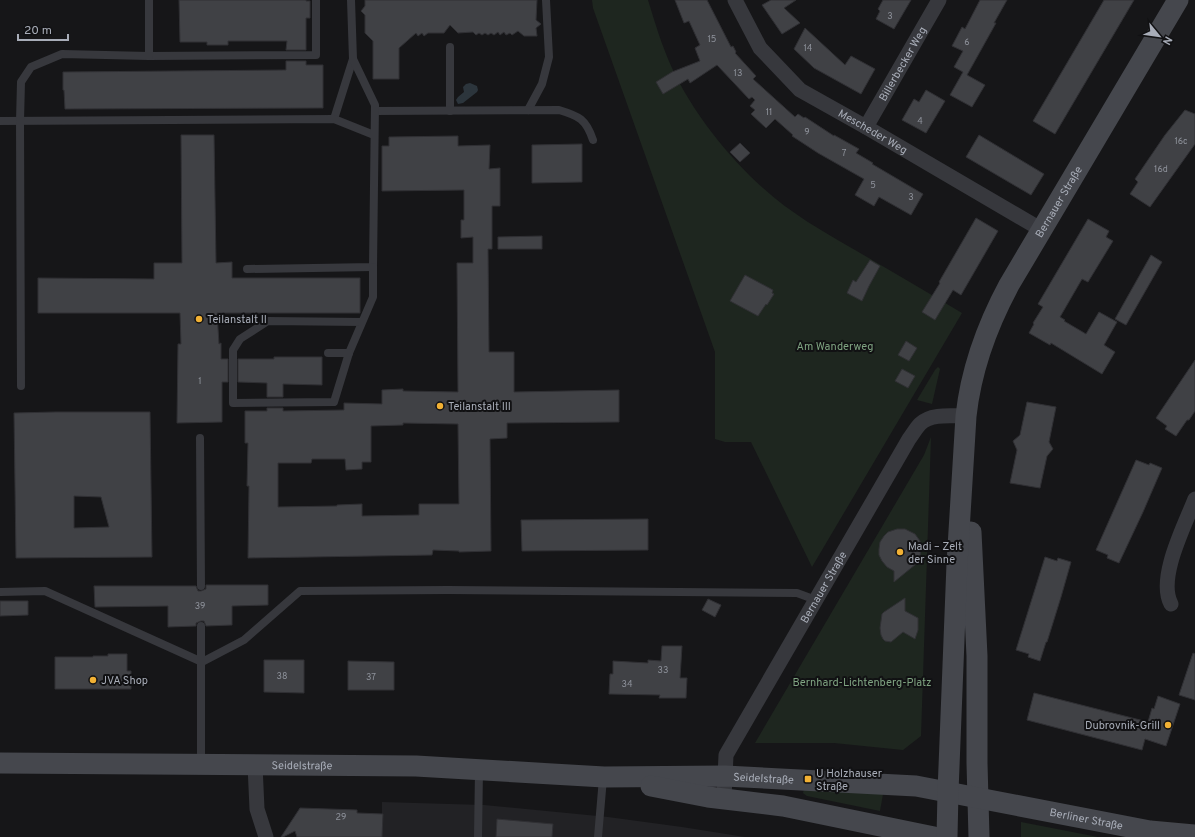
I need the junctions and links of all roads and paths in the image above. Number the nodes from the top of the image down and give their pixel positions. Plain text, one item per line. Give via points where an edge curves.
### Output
1 (148, 0) edge
2 (316, 0) edge
3 (351, 0) edge
4 (546, 0) edge
5 (735, 0) edge
6 (939, 0) edge
7 (1178, 0) edge
8 (450, 47) dead end
9 (149, 56) junction
10 (352, 59) junction
11 (528, 110) junction
12 (374, 111) junction
13 (450, 111) junction
14 (334, 119) junction
15 (0, 121) edge
16 (20, 121) junction
17 (866, 127) junction
18 (374, 135) junction
19 (593, 140) dead end
20 (1042, 230) junction
21 (373, 267) junction
22 (247, 269) dead end
23 (362, 322) junction
24 (328, 353) dead end
25 (349, 353) junction
26 (21, 386) dead end
27 (966, 421) junction
28 (200, 438) dead end
29 (1195, 499) edge
30 (201, 586) dead end
31 (0, 592) edge
32 (816, 600) junction
33 (1171, 604) dead end
34 (202, 626) dead end
35 (202, 662) junction
36 (0, 763) edge
37 (201, 764) junction
38 (255, 765) junction
39 (479, 769) junction
40 (725, 776) junction
41 (604, 777) junction
42 (948, 792) junction
43 (978, 798) junction
44 (724, 799) junction
45 (1195, 835) edge
46 (266, 837) edge
47 (478, 837) edge
48 (598, 837) edge
49 (934, 837) edge
50 (947, 837) edge
51 (979, 837) edge

1 - 9 lane
2 - 9 lane via 316,55
3 - 10 lane
4 - 11 lane via 549,57 542,84
5 - 17 street, Mescheder Weg via 760,48 800,90
6 - 17 street, Billerbecker Weg
7 - 20 main road, Bernauer Straße
8 - 13 lane
9 - 16 lane via 62,54 31,67 21,82
10 - 12 lane via 375,105
10 - 14 lane
11 - 13 lane
11 - 19 lane via 559,110 576,115 589,129
12 - 13 lane
12 - 18 lane
14 - 16 lane
14 - 18 lane
15 - 16 lane
16 - 26 lane
17 - 20 street, Mescheder Weg
18 - 21 lane
20 - 27 main road, Bernauer Straße via 1003,296 986,336 974,370
21 - 22 lane
21 - 23 lane via 373,297
23 - 25 lane
23 - 25 lane via 268,321 256,328 240,339 233,350 233,403 334,402
24 - 25 lane
27 - 32 street, Bernauer Straße via 936,416 920,424
27 - 42 main road, Bernauer Straße via 957,564
27 - 43 main road, Bernauer Straße via 977,656
28 - 30 lane
29 - 33 street via 1170,563 1167,585
31 - 35 lane via 45,591
32 - 35 lane via 797,593 300,591 244,640
32 - 40 street, Bernauer Straße via 726,755
34 - 35 lane
35 - 37 lane
36 - 37 main road, Seidelstraße
37 - 38 main road, Seidelstraße
38 - 39 main road, Seidelstraße
38 - 46 street via 257,809
39 - 41 main road, Seidelstraße
39 - 47 lane
40 - 41 main road, Seidelstraße
40 - 42 main road, Seidelstraße via 916,786
40 - 44 street, Bernauer Straße
41 - 44 main road, Seidelstraße
41 - 48 lane
42 - 43 main road, Seidelstraße
42 - 50 main road, Bernauer Straße
43 - 45 main road, Berliner Straße via 1150,830
43 - 51 main road, Bernauer Straße
44 - 49 main road, Seidelstraße via 783,806

